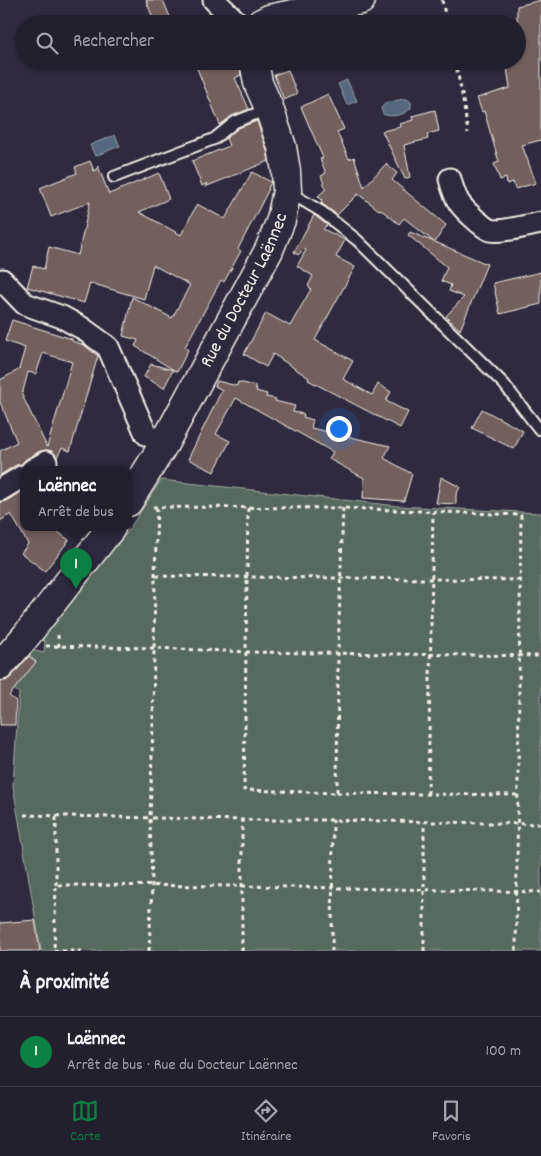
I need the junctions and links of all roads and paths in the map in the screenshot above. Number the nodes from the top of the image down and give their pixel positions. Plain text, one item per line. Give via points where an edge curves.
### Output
1 (214, 0) edge
2 (361, 0) edge
3 (442, 0) edge
4 (230, 15) edge
5 (288, 15) edge
6 (445, 15) edge
7 (256, 70) edge
8 (457, 70) edge
9 (269, 108) junction
10 (468, 133) dead end
11 (114, 177) dead end
12 (450, 179) dead end
13 (286, 191) junction
14 (541, 223) edge
15 (2, 280) dead end
16 (539, 428) dead end
17 (164, 444) junction
18 (20, 478) edge
19 (0, 490) edge
20 (139, 506) edge
21 (157, 506) junction
22 (248, 508) junction
23 (343, 508) junction
24 (433, 512) junction
25 (109, 531) edge
26 (156, 576) junction
27 (247, 576) junction
28 (340, 578) junction
29 (432, 579) junction
30 (520, 580) junction
31 (58, 630) dead end
32 (26, 636) junction
33 (59, 647) junction
34 (155, 648) junction
35 (247, 652) junction
36 (338, 653) junction
37 (430, 655) junction
38 (519, 656) junction
39 (541, 656) edge
40 (0, 666) edge
41 (337, 793) junction
42 (428, 794) junction
43 (518, 795) junction
44 (24, 815) dead end
45 (56, 816) junction
46 (150, 818) junction
47 (242, 820) junction
48 (333, 820) junction
49 (424, 822) junction
50 (518, 824) junction
51 (541, 824) edge
52 (56, 885) junction
53 (152, 885) junction
54 (242, 886) junction
55 (332, 888) junction
56 (424, 889) junction
57 (516, 891) junction
58 (541, 892) edge
59 (82, 951) edge
60 (149, 951) edge
61 (242, 951) edge
62 (332, 951) edge
63 (424, 951) edge
64 (516, 951) edge

1 - 4 street
2 - 5 street
3 - 6 path
7 - 9 street, Rue du Docteur Laënnec
8 - 10 path
9 - 11 lane via 235,122 214,139
9 - 13 street, Rue du Docteur Laënnec via 282,146
12 - 14 street via 461,206 490,230
13 - 16 lane via 322,212 357,240 504,384
13 - 17 street, Rue du Docteur Laënnec via 281,220 268,250
15 - 17 street via 24,304 62,317 108,347 146,434
17 - 20 street, Rue du Docteur Laënnec
18 - 19 street
20 - 21 path
21 - 22 path
21 - 26 path
22 - 23 path
22 - 27 path
23 - 24 path
23 - 28 path
24 - 29 path
24 - 30 path via 521,515
25 - 32 street
26 - 27 path
26 - 34 path
27 - 28 path
27 - 35 path
28 - 29 path
28 - 36 path
29 - 30 path
29 - 37 path
30 - 38 path
31 - 33 path
32 - 33 path via 37,645
32 - 40 street
33 - 34 path
34 - 35 path
34 - 46 path
35 - 36 path
35 - 41 path via 244,790
36 - 37 path
36 - 41 path
37 - 38 path
37 - 42 path
38 - 39 path
38 - 43 path
41 - 42 path
42 - 43 path
43 - 50 path
44 - 45 path
45 - 46 path
45 - 52 path
46 - 47 path
46 - 53 path
47 - 48 path
47 - 54 path
48 - 49 path
48 - 55 path
49 - 50 path
49 - 56 path
50 - 51 path
50 - 57 path
52 - 53 path
52 - 59 path via 54,951
53 - 54 path
53 - 60 path
54 - 55 path
54 - 61 path
55 - 56 path
55 - 62 path
56 - 57 path
56 - 63 path
57 - 58 path
57 - 64 path

